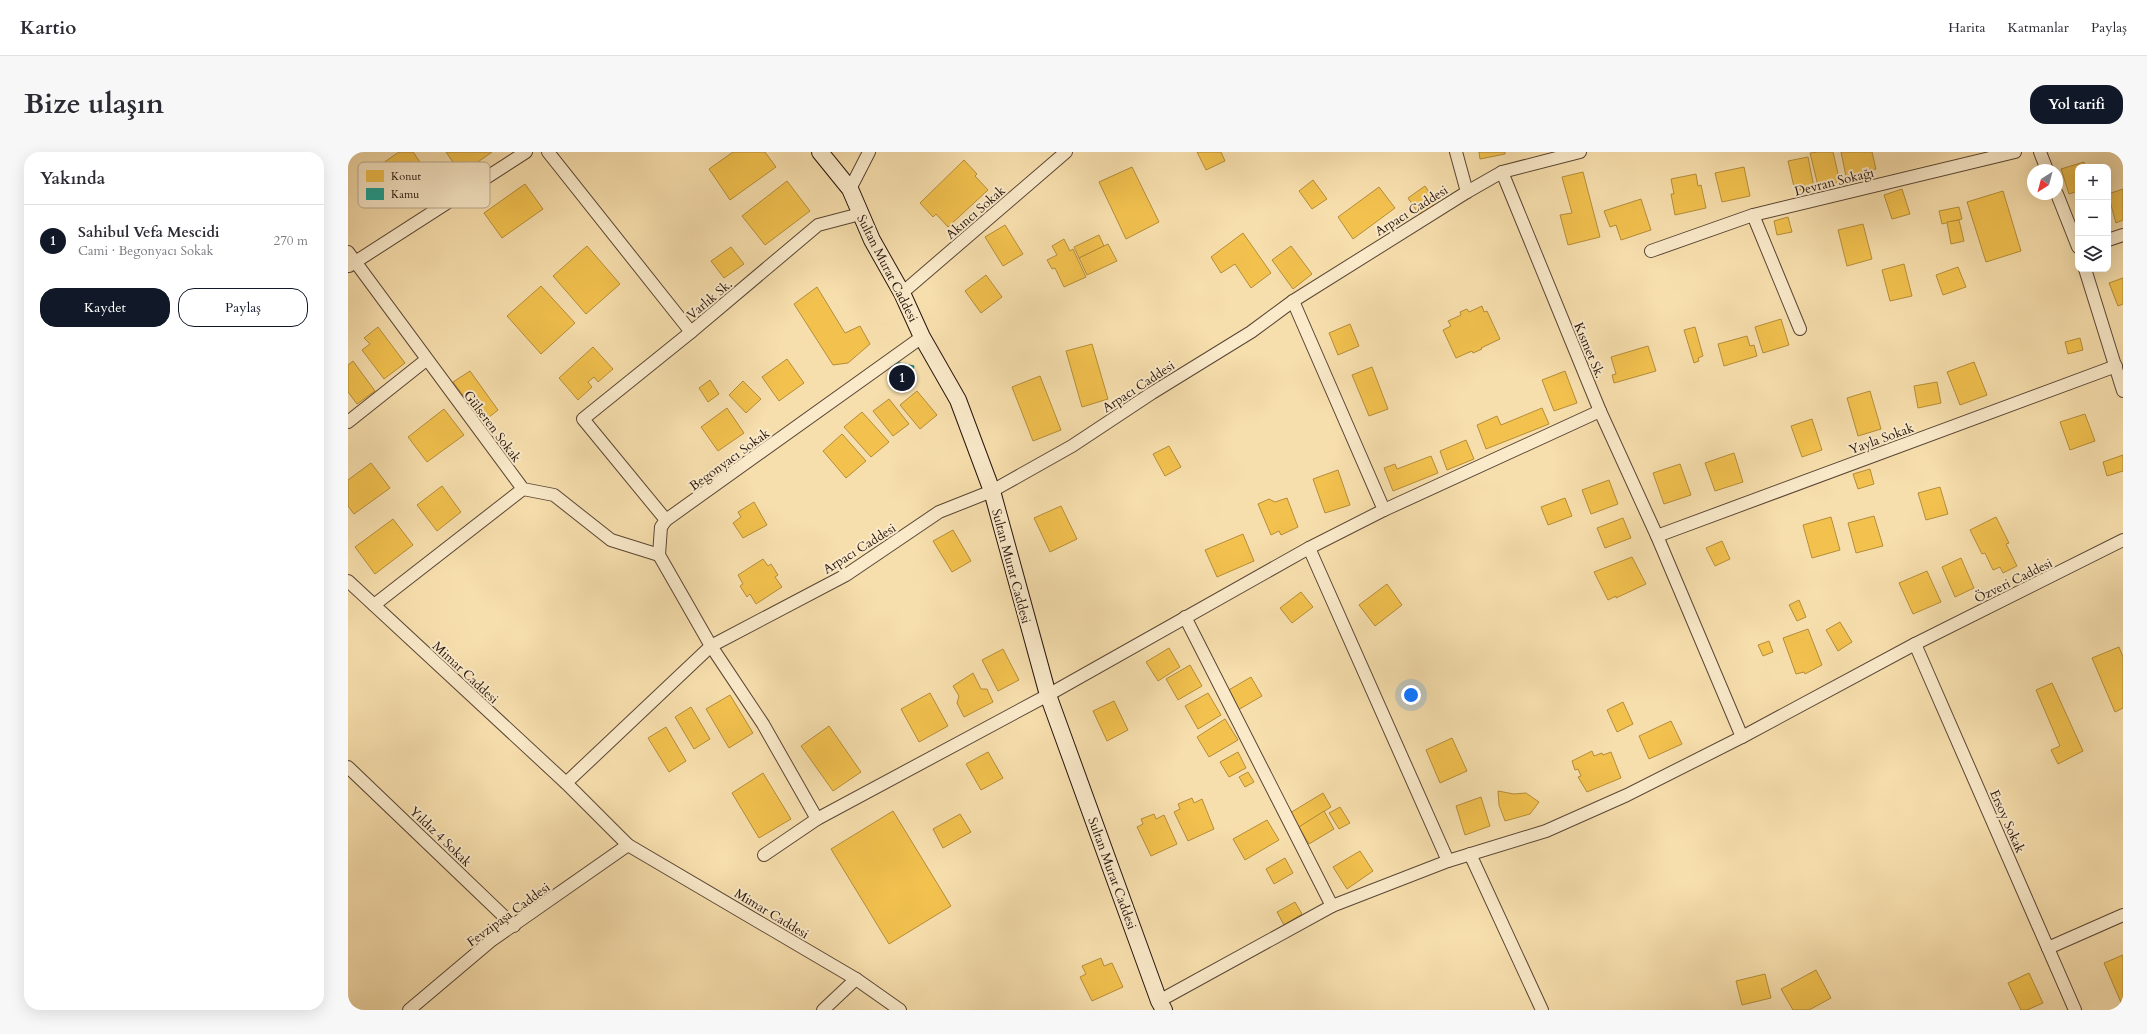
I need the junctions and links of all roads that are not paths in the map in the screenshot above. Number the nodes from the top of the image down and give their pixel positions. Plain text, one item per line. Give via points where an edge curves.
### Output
1 (526, 152) edge
2 (548, 152) edge
3 (820, 152) edge
4 (870, 152) edge
5 (1066, 152) edge
6 (1456, 152) edge
7 (1580, 152) edge
8 (2015, 152) edge
9 (2040, 152) edge
10 (2045, 164) edge
11 (1502, 172) junction
12 (490, 176) edge
13 (850, 189) junction
14 (1467, 192) junction
15 (2059, 200) edge
16 (440, 208) edge
17 (860, 214) junction
18 (1753, 215) junction
19 (2123, 235) edge
20 (2075, 239) edge
21 (2111, 239) edge
22 (1651, 251) dead end
23 (350, 260) edge
24 (2086, 272) edge
25 (902, 294) junction
26 (1293, 301) junction
27 (1800, 329) dead end
28 (691, 332) junction
29 (922, 337) junction
30 (426, 360) junction
31 (2116, 366) junction
32 (2123, 391) edge
33 (1600, 411) junction
34 (348, 422) edge
35 (523, 489) junction
36 (992, 491) junction
37 (1384, 510) junction
38 (666, 520) junction
39 (1657, 536) junction
40 (2123, 540) edge
41 (1309, 548) junction
42 (659, 555) junction
43 (348, 581) edge
44 (374, 605) junction
45 (1185, 617) junction
46 (1915, 644) junction
47 (711, 646) junction
48 (1048, 695) junction
49 (1742, 737) junction
50 (348, 767) edge
51 (566, 783) junction
52 (817, 819) junction
53 (628, 845) junction
54 (1470, 854) junction
55 (764, 855) dead end
56 (1448, 861) junction
57 (1332, 906) junction
58 (2123, 915) edge
59 (514, 926) junction
60 (2048, 948) junction
61 (856, 979) junction
62 (1160, 1007) edge
63 (409, 1010) edge
64 (822, 1010) edge
65 (900, 1010) edge
66 (1542, 1010) edge
67 (2075, 1010) edge

1 - 12 street
2 - 28 street
3 - 13 main road, Sultan Murat Caddesi
4 - 13 street
5 - 25 street, Akıncı Sokak
6 - 14 street
7 - 11 street, Arpacı Caddesi
8 - 18 street, Devran Sokağı
9 - 10 street
11 - 14 street, Arpacı Caddesi
11 - 33 street, Kısmet Sk.
13 - 17 main road, Sultan Murat Caddesi
14 - 26 street, Arpacı Caddesi
15 - 20 street
16 - 23 street via 396,237
17 - 25 main road, Sultan Murat Caddesi
17 - 28 street, Varlık Sk. via 818,226
18 - 22 street, Devran Sokağı
18 - 27 street
19 - 21 street
23 - 30 street, Gülseren Sokak
24 - 31 street
25 - 29 main road, Sultan Murat Caddesi
26 - 36 street, Arpacı Caddesi via 1251,332 1072,446
26 - 37 street
28 - 38 street, Varlık Sk. via 583,419
29 - 36 main road, Sultan Murat Caddesi via 958,400
29 - 38 street, Begonyacı Sokak
30 - 34 street
30 - 35 street, Gülseren Sokak
31 - 32 street
31 - 39 street, Yayla Sokak
33 - 37 street
33 - 39 street, Kısmet Sk.
35 - 42 street via 554,495 611,540
35 - 44 street
36 - 47 street, Arpacı Caddesi via 939,512 846,575
36 - 48 main road, Sultan Murat Caddesi
37 - 41 street
38 - 42 street via 661,527
39 - 49 street, Kısmet Sk.
40 - 46 street, Özveri Caddesi
41 - 45 street
41 - 56 street
42 - 47 street
43 - 44 street, Mimar Caddesi
44 - 51 street, Mimar Caddesi
45 - 48 street
45 - 57 street
46 - 49 street, Özveri Caddesi
46 - 60 street, Ersoy Sokak
47 - 51 street, Arpacı Caddesi
47 - 52 street via 763,724
48 - 52 street
48 - 62 main road, Sultan Murat Caddesi
49 - 54 street, Özveri Caddesi via 1627,795 1546,831
50 - 59 street, Yıldız 4 Sokak
51 - 53 street, Mimar Caddesi
52 - 55 street
53 - 59 street, Fevzipaşa Caddesi
53 - 61 street, Mimar Caddesi
54 - 56 street, Özveri Caddesi
54 - 66 street
56 - 57 street, Özveri Caddesi
57 - 62 street, Özveri Caddesi
58 - 60 street
59 - 63 street, Fevzipaşa Caddesi via 492,940
60 - 67 street, Ersoy Sokak
61 - 64 street
61 - 65 street, Mimar Caddesi

